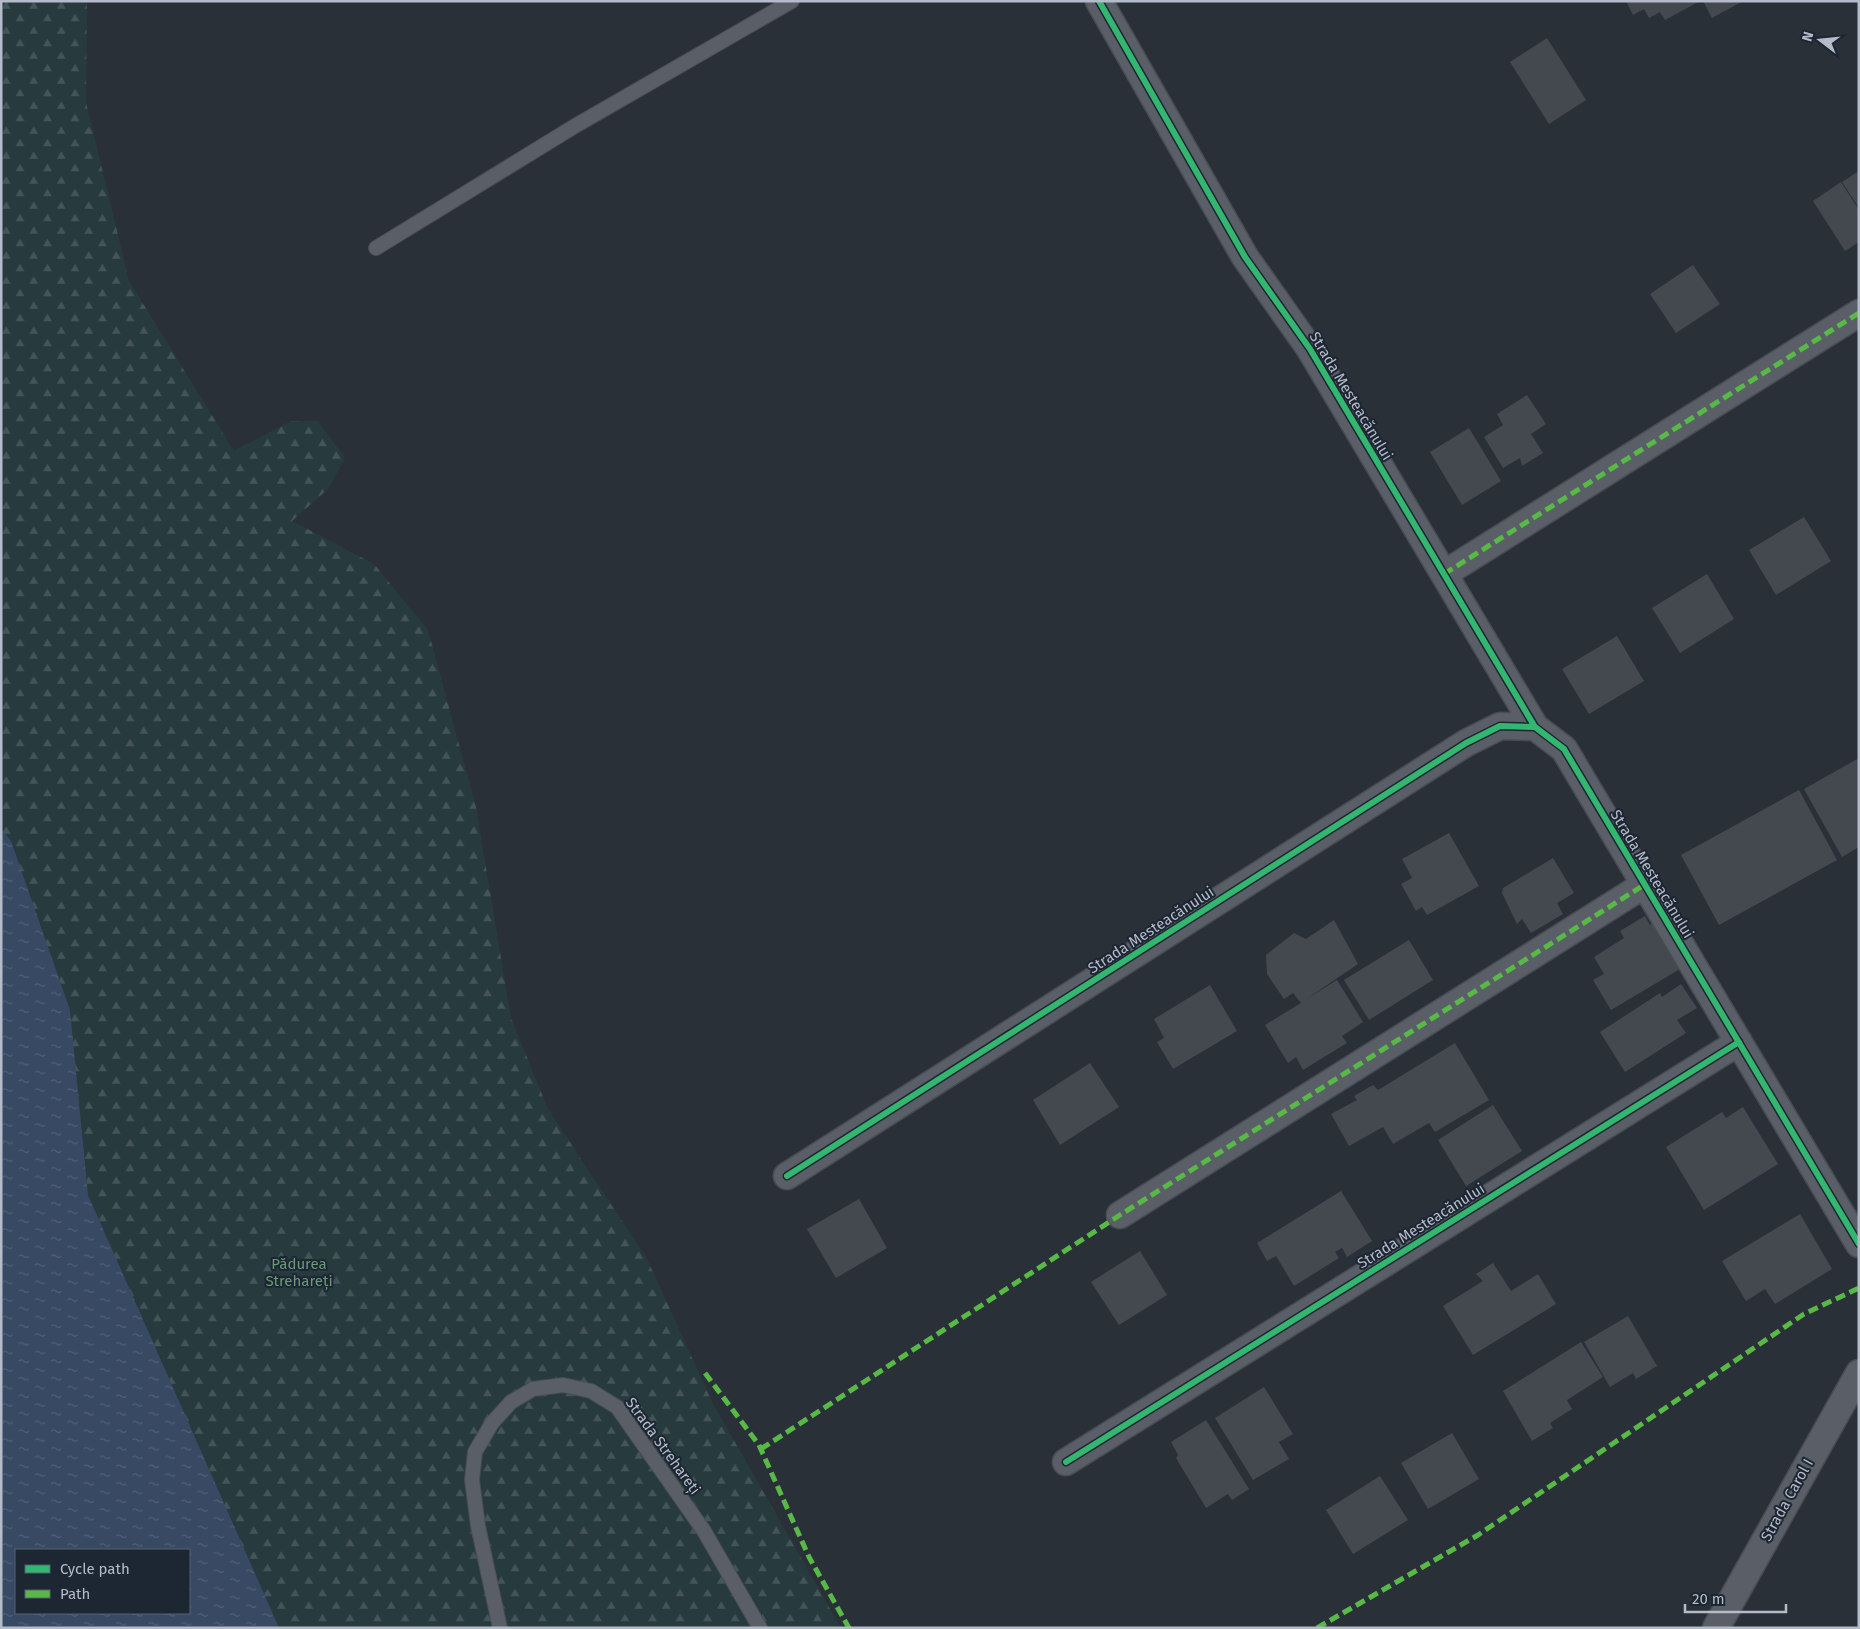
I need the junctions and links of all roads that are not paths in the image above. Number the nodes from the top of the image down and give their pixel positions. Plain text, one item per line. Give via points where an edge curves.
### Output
1 (792, 1) edge
2 (1099, 1) edge
3 (376, 248) dead end
4 (1859, 313) edge
5 (1444, 574) junction
6 (1535, 727) junction
7 (1644, 885) junction
8 (1739, 1042) junction
9 (787, 1176) dead end
10 (1120, 1216) dead end
11 (1859, 1244) edge
12 (1859, 1373) edge
13 (1066, 1462) dead end
14 (500, 1628) edge
15 (760, 1628) edge
16 (1716, 1628) edge

1 - 3 lane via 575,126
2 - 5 street, Strada Mesteacănului via 1245,257 1310,349
4 - 5 street
5 - 6 street, Strada Mesteacănului
6 - 7 street, Strada Mesteacănului via 1564,749
6 - 9 street, Strada Mesteacănului via 1500,726 1466,743
7 - 8 street, Strada Mesteacănului
7 - 10 street, Strada Mesteacănului
8 - 11 street, Strada Mesteacănului
8 - 13 street, Strada Mesteacănului
12 - 16 street, Strada Carol I
14 - 15 lane, Strada Strehareți via 478,1526 472,1480 475,1452 492,1423 511,1402 533,1389 563,1385 591,1392 617,1407 704,1531

